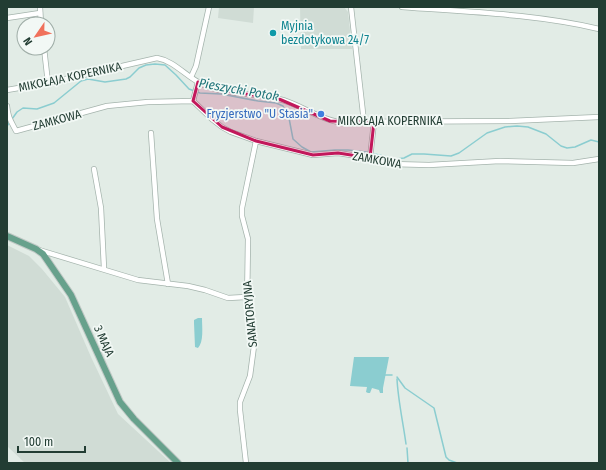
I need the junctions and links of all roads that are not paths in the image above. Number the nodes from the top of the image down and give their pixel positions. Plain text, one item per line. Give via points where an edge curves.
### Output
1 (40, 7) edge
2 (209, 7) edge
3 (351, 7) edge
4 (402, 7) edge
5 (40, 13) junction
6 (41, 16) edge
7 (7, 18) edge
8 (599, 29) edge
9 (45, 56) edge
10 (191, 77) junction
11 (198, 82) junction
12 (48, 83) junction
13 (7, 90) edge
14 (193, 101) junction
15 (7, 106) edge
16 (599, 116) edge
17 (364, 122) junction
18 (374, 122) junction
19 (151, 133) dead end
20 (256, 141) junction
21 (370, 155) junction
22 (599, 159) edge
23 (94, 168) dead end
24 (7, 236) edge
25 (36, 249) junction
26 (104, 268) junction
27 (168, 284) junction
28 (246, 297) junction
29 (178, 463) edge
30 (246, 463) edge

1 - 5 street
2 - 10 street via 196,66
3 - 17 street
4 - 8 street via 567,21
5 - 6 street
5 - 7 street
9 - 12 street
10 - 11 street, MIKOŁAJA KOPERNIKA
10 - 12 street, MIKOŁAJA KOPERNIKA via 157,58
11 - 14 street
11 - 17 street, MIKOŁAJA KOPERNIKA via 220,90 279,99 330,121
12 - 13 street, MIKOŁAJA KOPERNIKA
14 - 15 street, ZAMKOWA via 108,106 16,132 10,121
14 - 20 street, ZAMKOWA via 222,127
16 - 18 street, MIKOŁAJA KOPERNIKA via 510,121
17 - 18 street, MIKOŁAJA KOPERNIKA
18 - 21 street
19 - 27 street via 157,220
20 - 21 street, ZAMKOWA via 313,155
20 - 28 street, SANATORYJNA via 242,208 248,239
21 - 22 street, ZAMKOWA via 391,164 429,166 500,161 573,163
23 - 26 street via 101,208
24 - 25 main road, 3 MAJA
25 - 26 street
25 - 29 main road, 3 MAJA via 43,254 71,295 120,402
26 - 27 street via 124,276
27 - 28 street via 196,288 228,298
28 - 30 street, SANATORYJNA via 254,346 250,376 240,410

